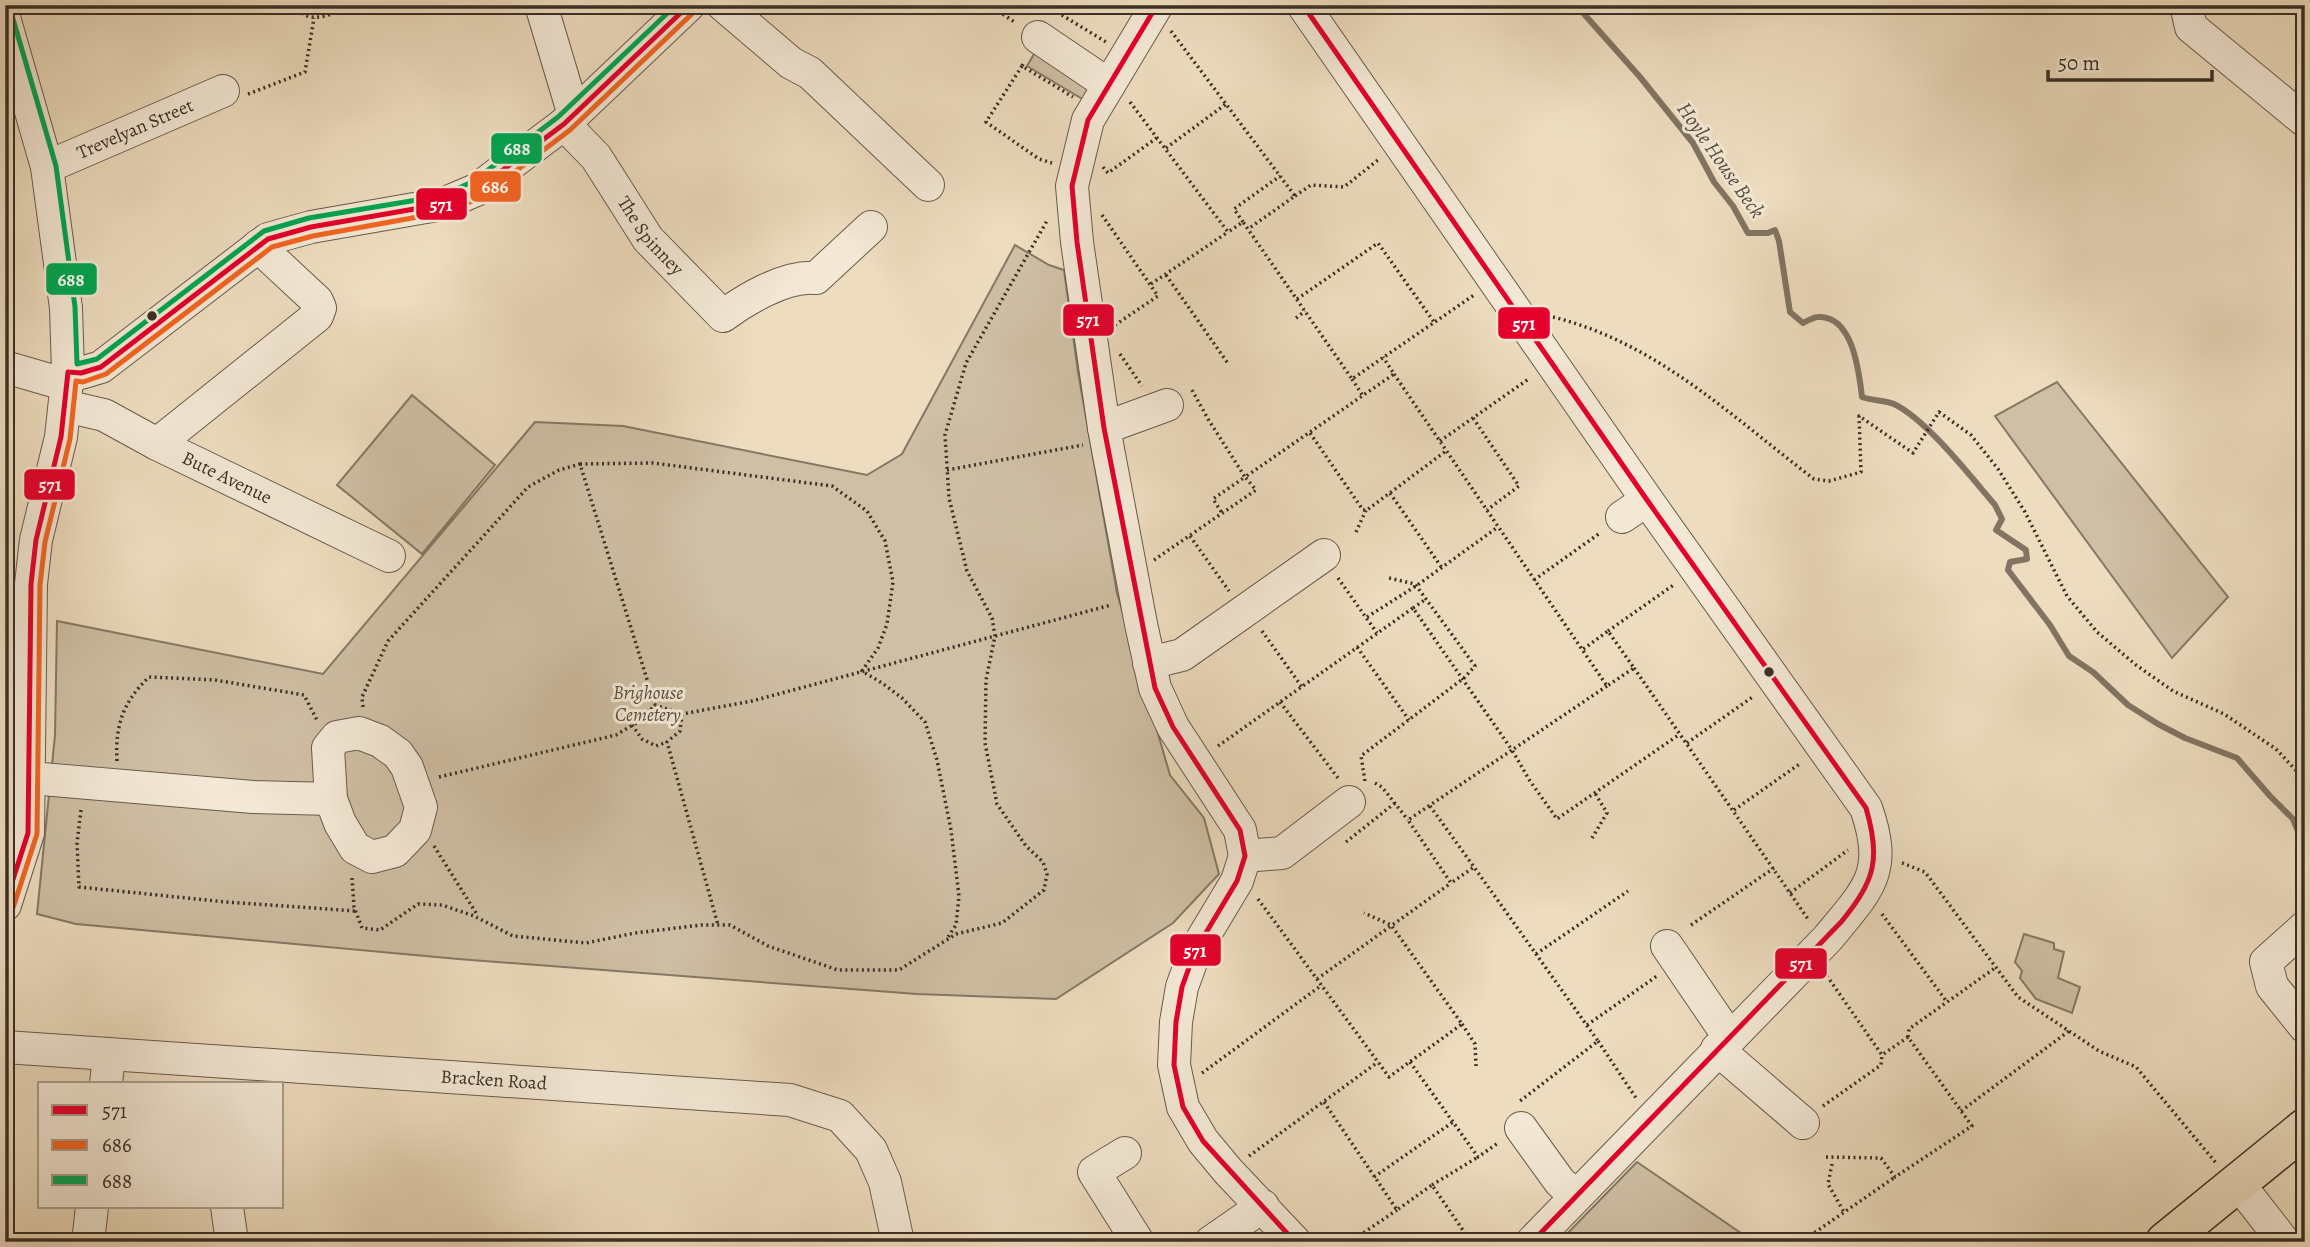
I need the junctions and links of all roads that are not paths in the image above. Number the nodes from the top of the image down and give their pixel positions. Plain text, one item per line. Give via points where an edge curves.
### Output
1 (541, 5) edge
2 (689, 5) edge
3 (723, 5) edge
4 (1303, 5) edge
5 (2186, 5) edge
6 (1155, 8) edge
7 (5, 21) edge
8 (1038, 37) road end
9 (1109, 85) junction
10 (223, 91) road end
11 (569, 119) junction
12 (2305, 121) edge
13 (47, 167) junction
14 (928, 186) dead end
15 (871, 227) dead end
16 (258, 246) junction
17 (5, 367) edge
18 (67, 388) junction
19 (1172, 401) road end
20 (1105, 435) junction
21 (157, 444) junction
22 (389, 556) dead end
23 (1323, 556) road end
24 (1149, 663) junction
25 (22, 767) edge
26 (1351, 791) road end
27 (331, 799) junction
28 (1241, 869) junction
29 (5, 905) edge
30 (2305, 927) edge
31 (2305, 942) edge
32 (1672, 954) road end
33 (2300, 1022) edge
34 (1723, 1043) junction
35 (5, 1047) edge
36 (107, 1069) edge
37 (210, 1073) edge
38 (1518, 1116) road end
39 (1801, 1122) road end
40 (2305, 1128) edge
41 (1125, 1153) dead end
42 (2238, 1183) junction
43 (1575, 1195) junction
44 (1263, 1206) junction
45 (92, 1208) edge
46 (228, 1208) edge
47 (88, 1242) edge
48 (232, 1242) edge
49 (898, 1242) edge
50 (1138, 1242) edge
51 (1210, 1242) edge
52 (1295, 1242) edge
53 (1532, 1242) edge
54 (2165, 1242) edge
55 (2284, 1242) edge

1 - 11 street
2 - 11 street
3 - 14 street via 791,63 810,73
4 - 34 street via 1552,363 1623,516 1696,568 1866,807 1874,830 1875,864 1860,899
5 - 12 street via 2190,27
6 - 9 street
7 - 13 street
8 - 9 street
9 - 20 street via 1088,120 1076,168 1077,242
10 - 13 street, Trevelyan Street
11 - 15 street, The Spinney via 648,239 723,316 750,297 805,277 816,278
11 - 16 street via 476,190 443,204 312,227
13 - 18 street via 66,308
16 - 18 street via 101,367 81,373
16 - 21 street via 317,301 317,316
17 - 18 street, Bute Avenue
18 - 21 street, Bute Avenue
18 - 25 street via 61,437 36,540
19 - 20 street
20 - 24 street
21 - 22 street, Bute Avenue
23 - 24 street via 1182,655
24 - 28 street via 1173,727 1240,830
25 - 27 street via 84,783
25 - 29 street via 28,833
26 - 28 street via 1304,854 1282,853
27 - 27 street via 355,848 372,857 395,851 415,830 421,807 398,754 359,733 337,737 328,748
28 - 44 street via 1195,951 1182,987 1174,1065 1182,1107 1203,1141
30 - 33 street via 2266,962 2272,986
31 - 33 street via 2279,963 2281,980
32 - 34 street
34 - 39 street
34 - 43 street
35 - 36 street, Bracken Road
36 - 37 street, Bracken Road
37 - 49 street, Bracken Road via 790,1100 840,1116 871,1150 885,1182
38 - 43 street via 1560,1182
40 - 42 main road
41 - 50 street via 1094,1172
42 - 54 main road
42 - 55 street
43 - 53 street
44 - 51 street
44 - 52 street
45 - 47 street
46 - 48 street

